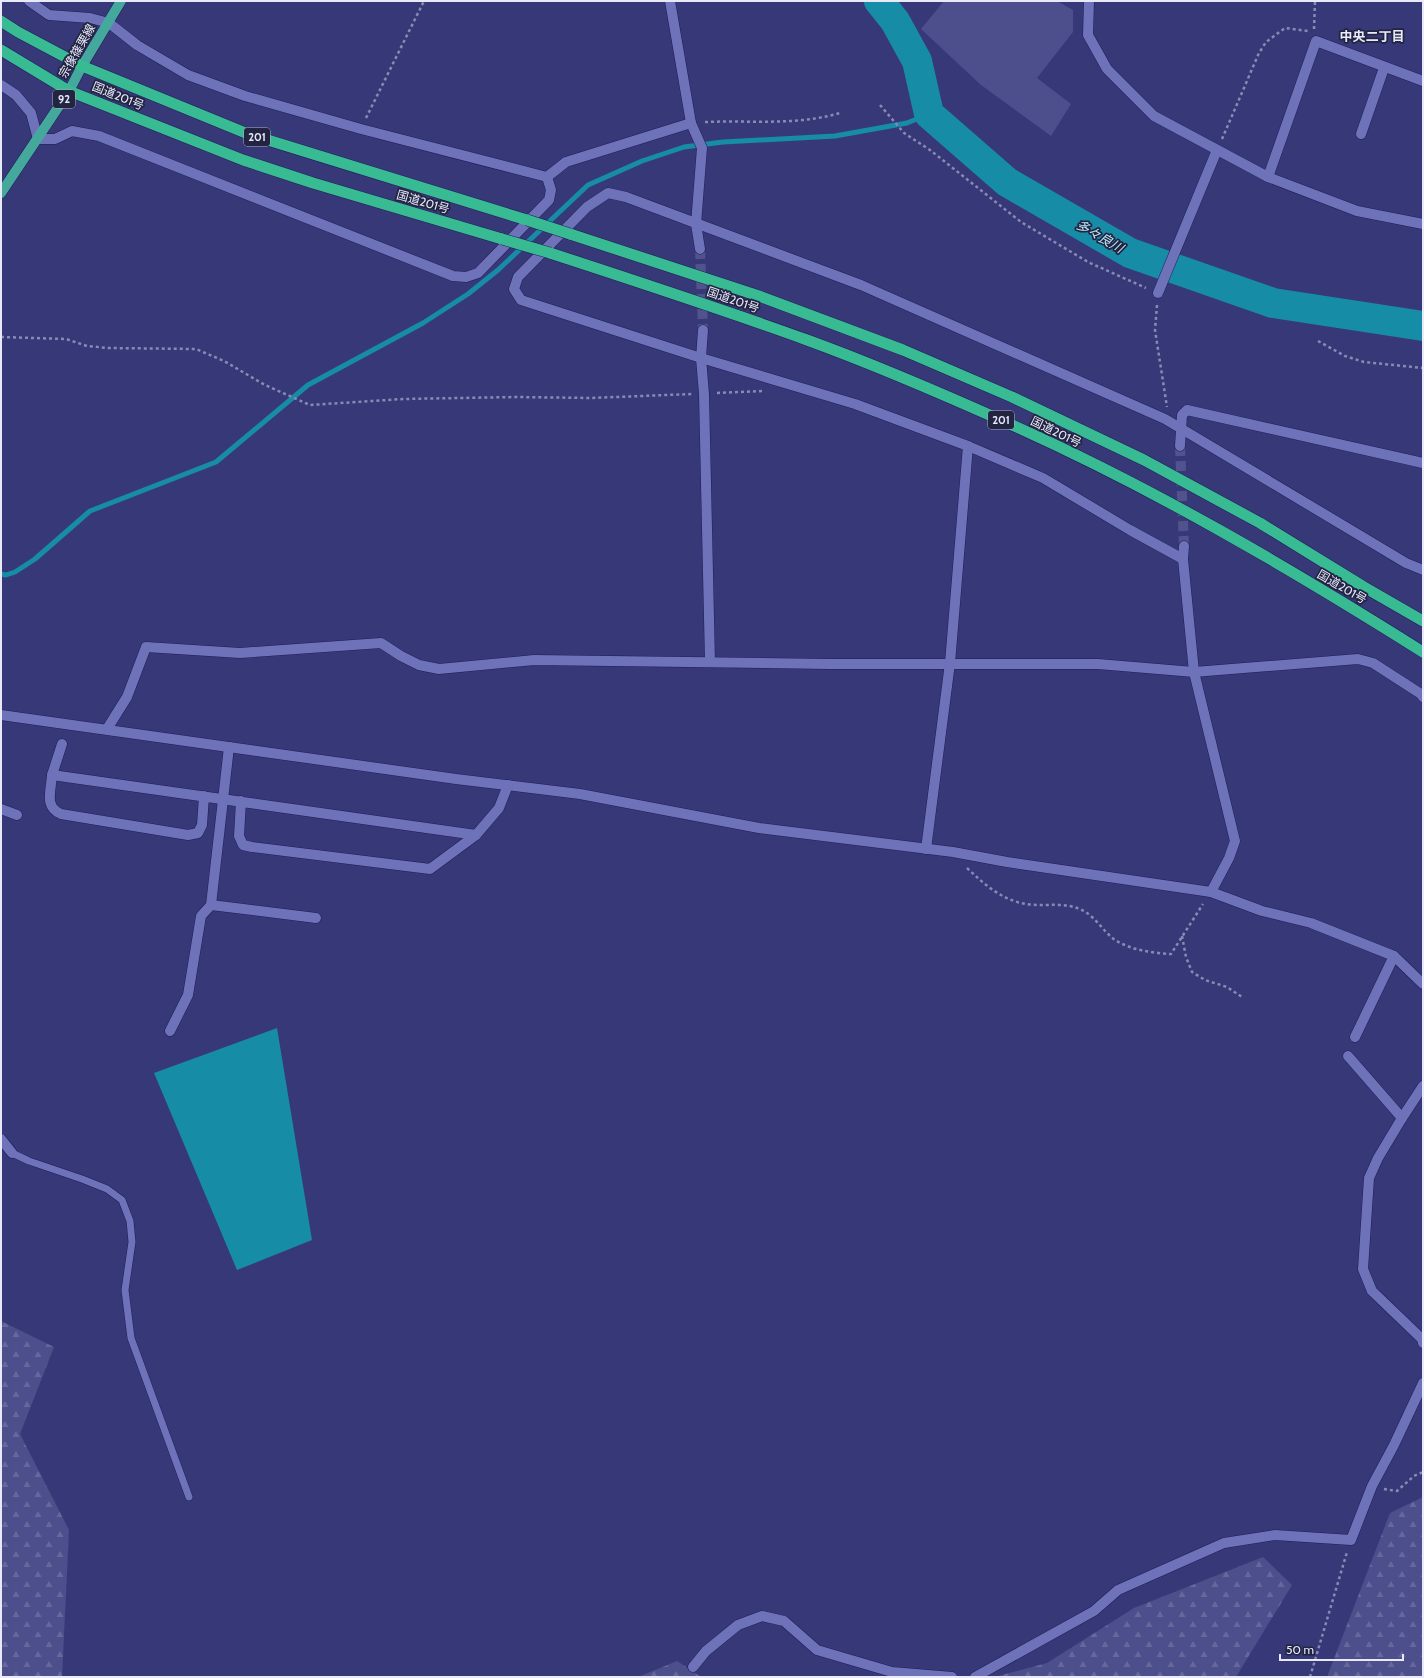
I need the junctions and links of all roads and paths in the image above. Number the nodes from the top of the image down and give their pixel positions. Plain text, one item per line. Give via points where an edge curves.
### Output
1 (29, 1) edge
2 (121, 1) edge
3 (424, 1) edge
4 (670, 1) edge
5 (1089, 1) edge
6 (1315, 1) edge
7 (1, 21) edge
8 (109, 23) junction
9 (1, 50) edge
10 (82, 66) junction
11 (1384, 68) junction
12 (1423, 81) edge
13 (1, 85) edge
14 (69, 91) junction
15 (880, 105) dead end
16 (840, 113) dead end
17 (692, 126) junction
18 (361, 129) junction
19 (1361, 134) dead end
20 (38, 139) junction
21 (1217, 150) junction
22 (547, 177) junction
23 (1268, 177) junction
24 (1, 193) edge
25 (696, 224) junction
26 (1423, 224) edge
27 (700, 249) tunnel mouth
28 (1158, 293) junction
29 (703, 330) tunnel mouth
30 (1, 337) edge
31 (1318, 341) dead end
32 (701, 358) junction
33 (1423, 368) edge
34 (772, 391) dead end
35 (704, 394) junction
36 (1165, 419) junction
37 (1180, 427) junction
38 (968, 446) junction
39 (1180, 446) tunnel mouth
40 (1423, 463) edge
41 (1184, 546) tunnel mouth
42 (1183, 559) junction
43 (1423, 570) edge
44 (1423, 621) edge
45 (1423, 652) edge
46 (710, 662) junction
47 (950, 663) junction
48 (1194, 672) junction
49 (1423, 697) edge
50 (1, 716) edge
51 (107, 729) junction
52 (62, 744) dead end
53 (229, 747) junction
54 (52, 775) junction
55 (508, 785) junction
56 (204, 796) junction
57 (224, 799) junction
58 (241, 801) junction
59 (1, 809) edge
60 (17, 815) dead end
61 (476, 835) junction
62 (926, 849) junction
63 (953, 852) junction
64 (1211, 892) junction
65 (211, 905) junction
66 (316, 918) dead end
67 (1182, 936) junction
68 (1394, 956) junction
69 (1423, 984) edge
70 (1242, 997) dead end
71 (170, 1032) dead end
72 (1355, 1037) dead end
73 (1348, 1056) dead end
74 (1423, 1086) edge
75 (1402, 1118) junction
76 (1, 1139) edge
77 (12, 1153) joint
78 (1423, 1343) edge
79 (1423, 1383) edge
80 (1423, 1472) edge
81 (1373, 1484) junction
82 (189, 1497) dead end
83 (1351, 1540) junction
84 (693, 1667) dead end
85 (952, 1677) edge
86 (974, 1677) edge
87 (1310, 1677) edge

1 - 8 street via 49,15 90,18
2 - 8 main road, 宗像篠栗線 / 92
3 - 18 path
4 - 17 street
5 - 21 street via 1088,35 1107,69 1154,116
6 - 21 path via 1314,32 1285,28 1266,42
7 - 10 highway, 国道201号 / 201
8 - 10 main road, 宗像篠栗線 / 92
8 - 18 street via 137,45 188,75 245,96
9 - 14 highway, 国道201号 / 201
10 - 14 main road, 宗像篠栗線 / 92
10 - 44 highway, 国道201号 / 201, bridge via 248,134 527,220 759,296 903,350 1012,397 1144,460 1254,519
11 - 12 street
11 - 19 street
11 - 23 street via 1316,41
13 - 20 street via 16,95 31,113
14 - 20 main road, 宗像篠栗線 / 92
14 - 45 highway, 国道201号 / 201, bridge via 243,160 550,253 682,296 807,340 904,378 1014,426 1121,478 1354,609
15 - 28 path via 904,133 930,150 1022,222 1088,262
16 - 17 path via 824,118 791,122 740,120
17 - 22 street via 566,162
17 - 25 street via 702,148
18 - 22 street
20 - 22 street via 55,140 72,131 99,136 460,277 478,273 549,200 551,190
20 - 24 main road, 宗像篠栗線 / 92
21 - 23 street
21 - 28 street
23 - 26 street via 1357,212
25 - 27 street
25 - 32 street via 626,197 608,194 587,207 518,277 514,289 521,300
25 - 36 street via 861,285
28 - 36 path via 1155,330 1167,403
29 - 32 street
30 - 35 path via 66,339 87,346 108,348 196,350 310,405 403,399 591,398
31 - 33 path via 1345,356 1364,362
32 - 35 street
32 - 38 street via 855,404
34 - 35 path
35 - 46 street
36 - 37 street
37 - 39 street
37 - 40 street via 1182,416 1187,410
37 - 43 street via 1406,563
38 - 42 street via 1043,478
38 - 47 street
41 - 42 street
42 - 48 street
46 - 47 street
46 - 51 street via 534,660 439,669 419,665 381,643 240,653 146,647 127,696
47 - 48 street via 1098,664
47 - 62 street
48 - 49 street via 1358,659 1373,663
48 - 64 street via 1235,841
50 - 51 street
51 - 53 street
52 - 54 street
53 - 55 street
53 - 57 street
54 - 56 street
54 - 56 street via 50,806 54,811 188,835 198,833 202,825
55 - 61 street via 499,808
55 - 62 street via 580,794 759,828
56 - 57 street
57 - 58 street
57 - 65 street
58 - 61 street
58 - 61 street via 239,836 243,845 252,847 430,868
59 - 60 street
62 - 63 street
63 - 64 street
63 - 67 path via 983,884 1003,897 1027,904 1071,906 1084,911 1115,939 1135,949 1171,954
64 - 67 path
64 - 68 street via 1262,911 1311,923
65 - 66 street
65 - 71 street via 201,916 188,995
67 - 70 path via 1192,972 1205,980 1227,987
68 - 69 street
68 - 72 street
73 - 75 street
74 - 75 street
75 - 78 street via 1369,1178 1363,1269 1372,1290
76 - 77 street
77 - 82 lane via 107,1189 122,1200 130,1221 132,1242 125,1290 131,1338
79 - 81 street
80 - 81 path via 1414,1476 1397,1491
81 - 83 street
83 - 86 street via 1275,1535 1224,1543 1118,1590 1094,1611
83 - 87 path
84 - 85 street via 706,1652 738,1625 762,1616 784,1621 817,1650 892,1672

